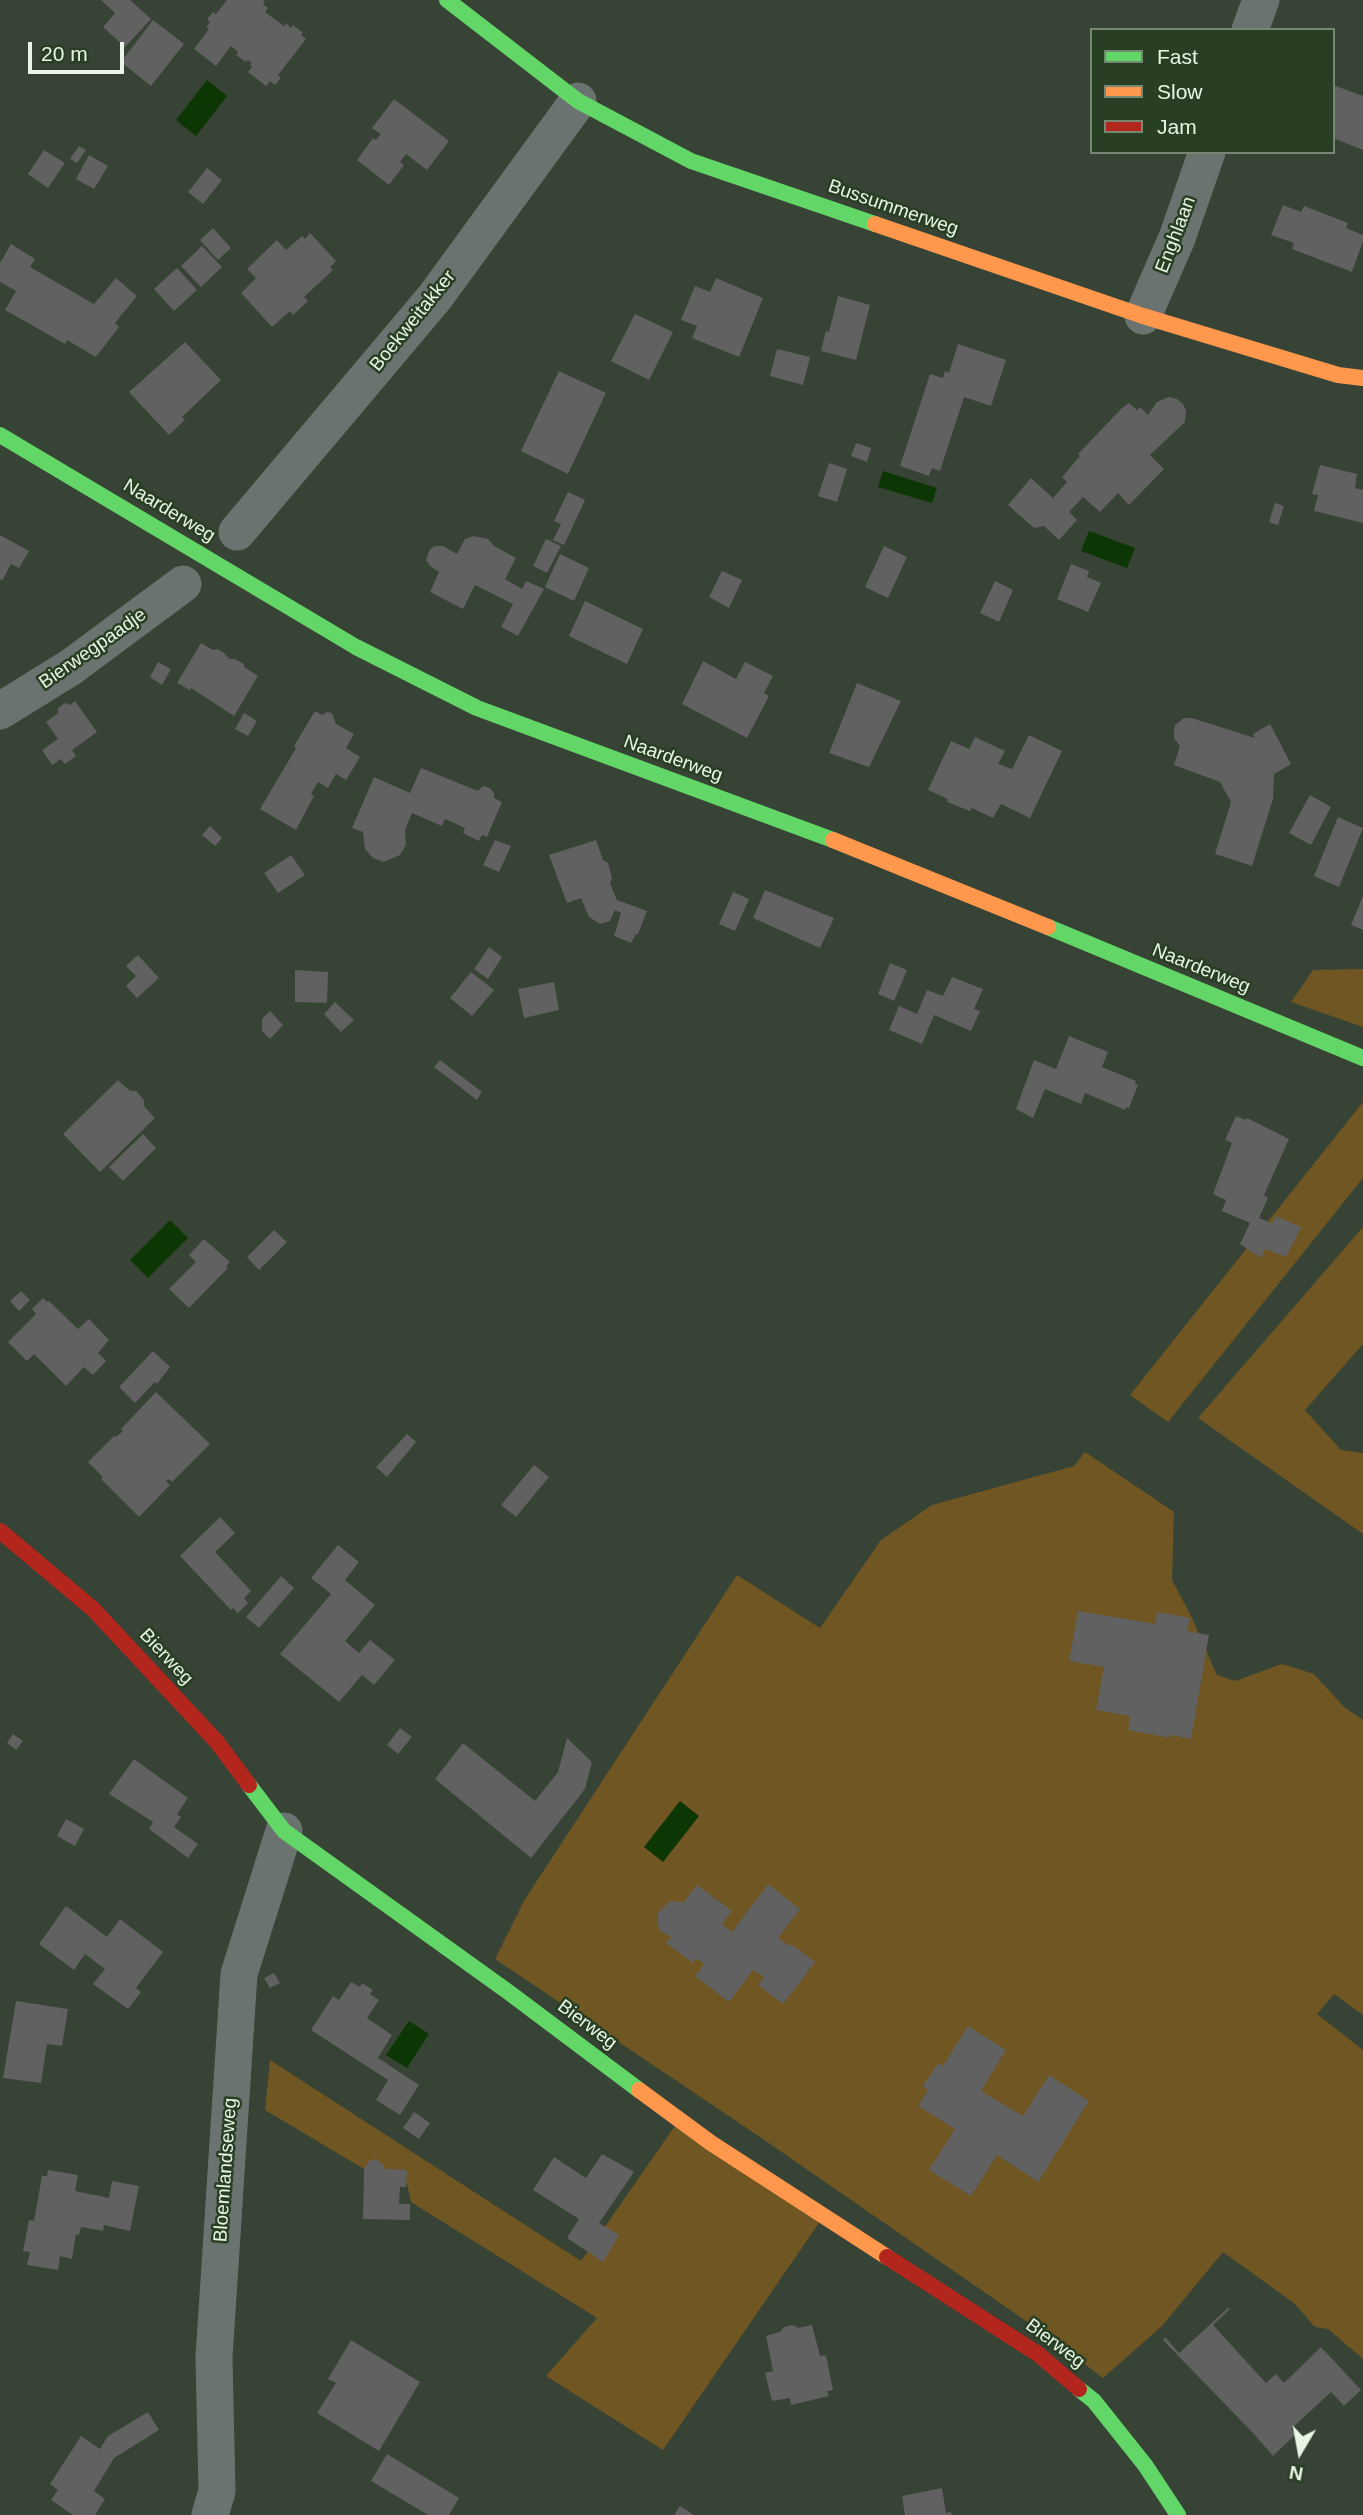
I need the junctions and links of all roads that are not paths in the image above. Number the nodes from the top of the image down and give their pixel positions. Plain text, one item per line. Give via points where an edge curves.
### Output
1 (447, 0) edge
2 (1261, 0) edge
3 (1251, 28) edge
4 (578, 101) junction
5 (1206, 154) edge
6 (1143, 316) junction
7 (1363, 378) edge
8 (0, 435) edge
9 (237, 532) dead end
10 (183, 584) dead end
11 (0, 711) edge
12 (1363, 1058) edge
13 (0, 1531) edge
14 (284, 1831) junction
15 (210, 2515) edge
16 (1178, 2515) edge

1 - 4 street, Bussummerweg
2 - 3 street
4 - 6 street, Bussummerweg via 691,161
4 - 9 street, Boekweitakker via 435,297
5 - 6 street, Enghlaan
6 - 7 street, Bussummerweg via 1338,375
8 - 12 street, Naarderweg via 356,647 477,708 889,861
10 - 11 street, Bierwegpaadje via 71,667
13 - 14 street, Bierweg via 103,1620 217,1742
14 - 15 street, Bloemlandseweg via 239,1975 214,2357 216,2491
14 - 16 street, Bierweg via 711,2143 1038,2354 1094,2401

